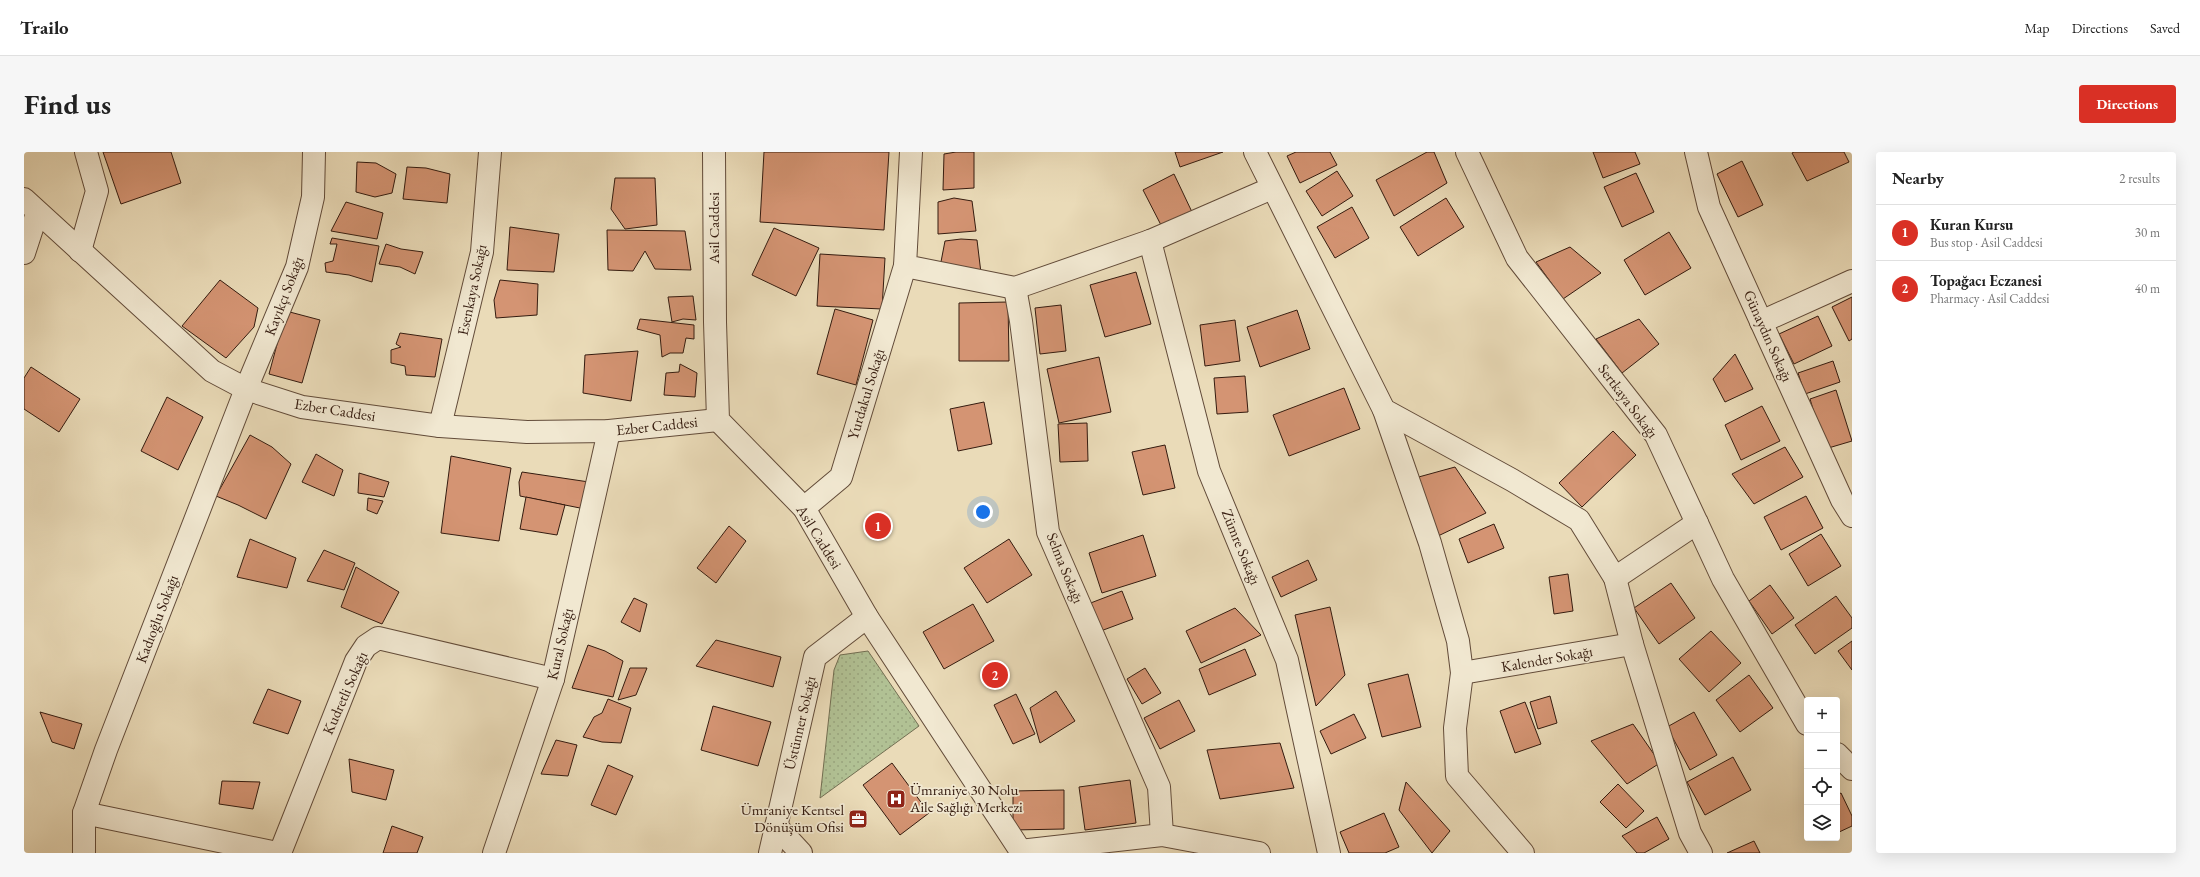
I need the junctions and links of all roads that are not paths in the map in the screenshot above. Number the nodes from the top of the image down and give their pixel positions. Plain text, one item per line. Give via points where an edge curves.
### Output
1 (86, 152) edge
2 (314, 152) edge
3 (490, 152) edge
4 (714, 152) edge
5 (911, 152) edge
6 (1255, 152) edge
7 (1467, 152) edge
8 (1696, 152) edge
9 (1272, 188) junction
10 (31, 206) edge
11 (1150, 241) junction
12 (80, 251) junction
13 (24, 253) edge
14 (905, 266) junction
15 (1852, 281) edge
16 (1015, 288) junction
17 (1761, 322) junction
18 (246, 388) junction
19 (1384, 410) junction
20 (718, 420) junction
21 (440, 426) junction
22 (609, 431) junction
23 (804, 508) junction
24 (1852, 516) edge
25 (1697, 523) junction
26 (1615, 578) junction
27 (867, 617) junction
28 (1632, 644) junction
29 (1462, 673) junction
30 (553, 678) junction
31 (1804, 719) edge
32 (1840, 757) edge
33 (1852, 769) edge
34 (84, 813) junction
35 (776, 826) junction
36 (1162, 835) junction
37 (1021, 852) edge
38 (84, 853) edge
39 (278, 853) edge
40 (494, 853) edge
41 (770, 853) edge
42 (801, 853) edge
43 (1259, 853) edge
44 (1329, 853) edge
45 (1523, 853) edge
46 (1702, 853) edge

1 - 12 street via 97,191
2 - 18 street, Kayıkçı Sokağı via 313,198 297,267
3 - 21 street, Esenkaya Sokağı via 482,252
4 - 20 street, Asil Caddesi
5 - 14 street, Yurdakul Sokağı
6 - 9 street
7 - 25 street, Sertkaya Sokağı via 1517,258 1656,435
8 - 17 street, Günaydın Sokağı via 1709,207
9 - 11 street
9 - 19 street
10 - 12 street, Ezber Caddesi
10 - 13 street
11 - 16 street
11 - 44 street, Zümre Sokağı via 1209,471 1287,660
12 - 18 street, Ezber Caddesi via 212,371
14 - 16 street
14 - 23 street, Yurdakul Sokağı via 841,477
15 - 17 street
16 - 36 street, Selma Sokağı via 1048,532 1159,787
17 - 24 street, Günaydın Sokağı via 1842,500
18 - 21 street, Ezber Caddesi via 302,407
18 - 34 street, Kadıoğlu Sokağı
19 - 26 street via 1579,520
19 - 29 street via 1430,543 1458,640
20 - 22 street, Ezber Caddesi
20 - 23 street, Asil Caddesi
21 - 22 street, Ezber Caddesi via 527,432
22 - 30 street, Kural Sokağı
23 - 27 street, Asil Caddesi
25 - 26 street
25 - 31 street, Sertkaya Sokağı via 1723,578
26 - 28 street
27 - 35 street, Üstünner Sokağı via 815,656
27 - 37 street, Asil Caddesi
28 - 29 street, Kalender Sokağı
28 - 46 street via 1690,833
29 - 45 street via 1454,728 1457,776
30 - 39 street, Kudretli Sokağı via 378,638 366,646 356,661
30 - 40 street, Kural Sokağı
32 - 33 street
34 - 38 street, Kadıoğlu Sokağı
34 - 39 street
35 - 41 street, Üstünner Sokağı
35 - 42 street
36 - 37 street
36 - 43 street

